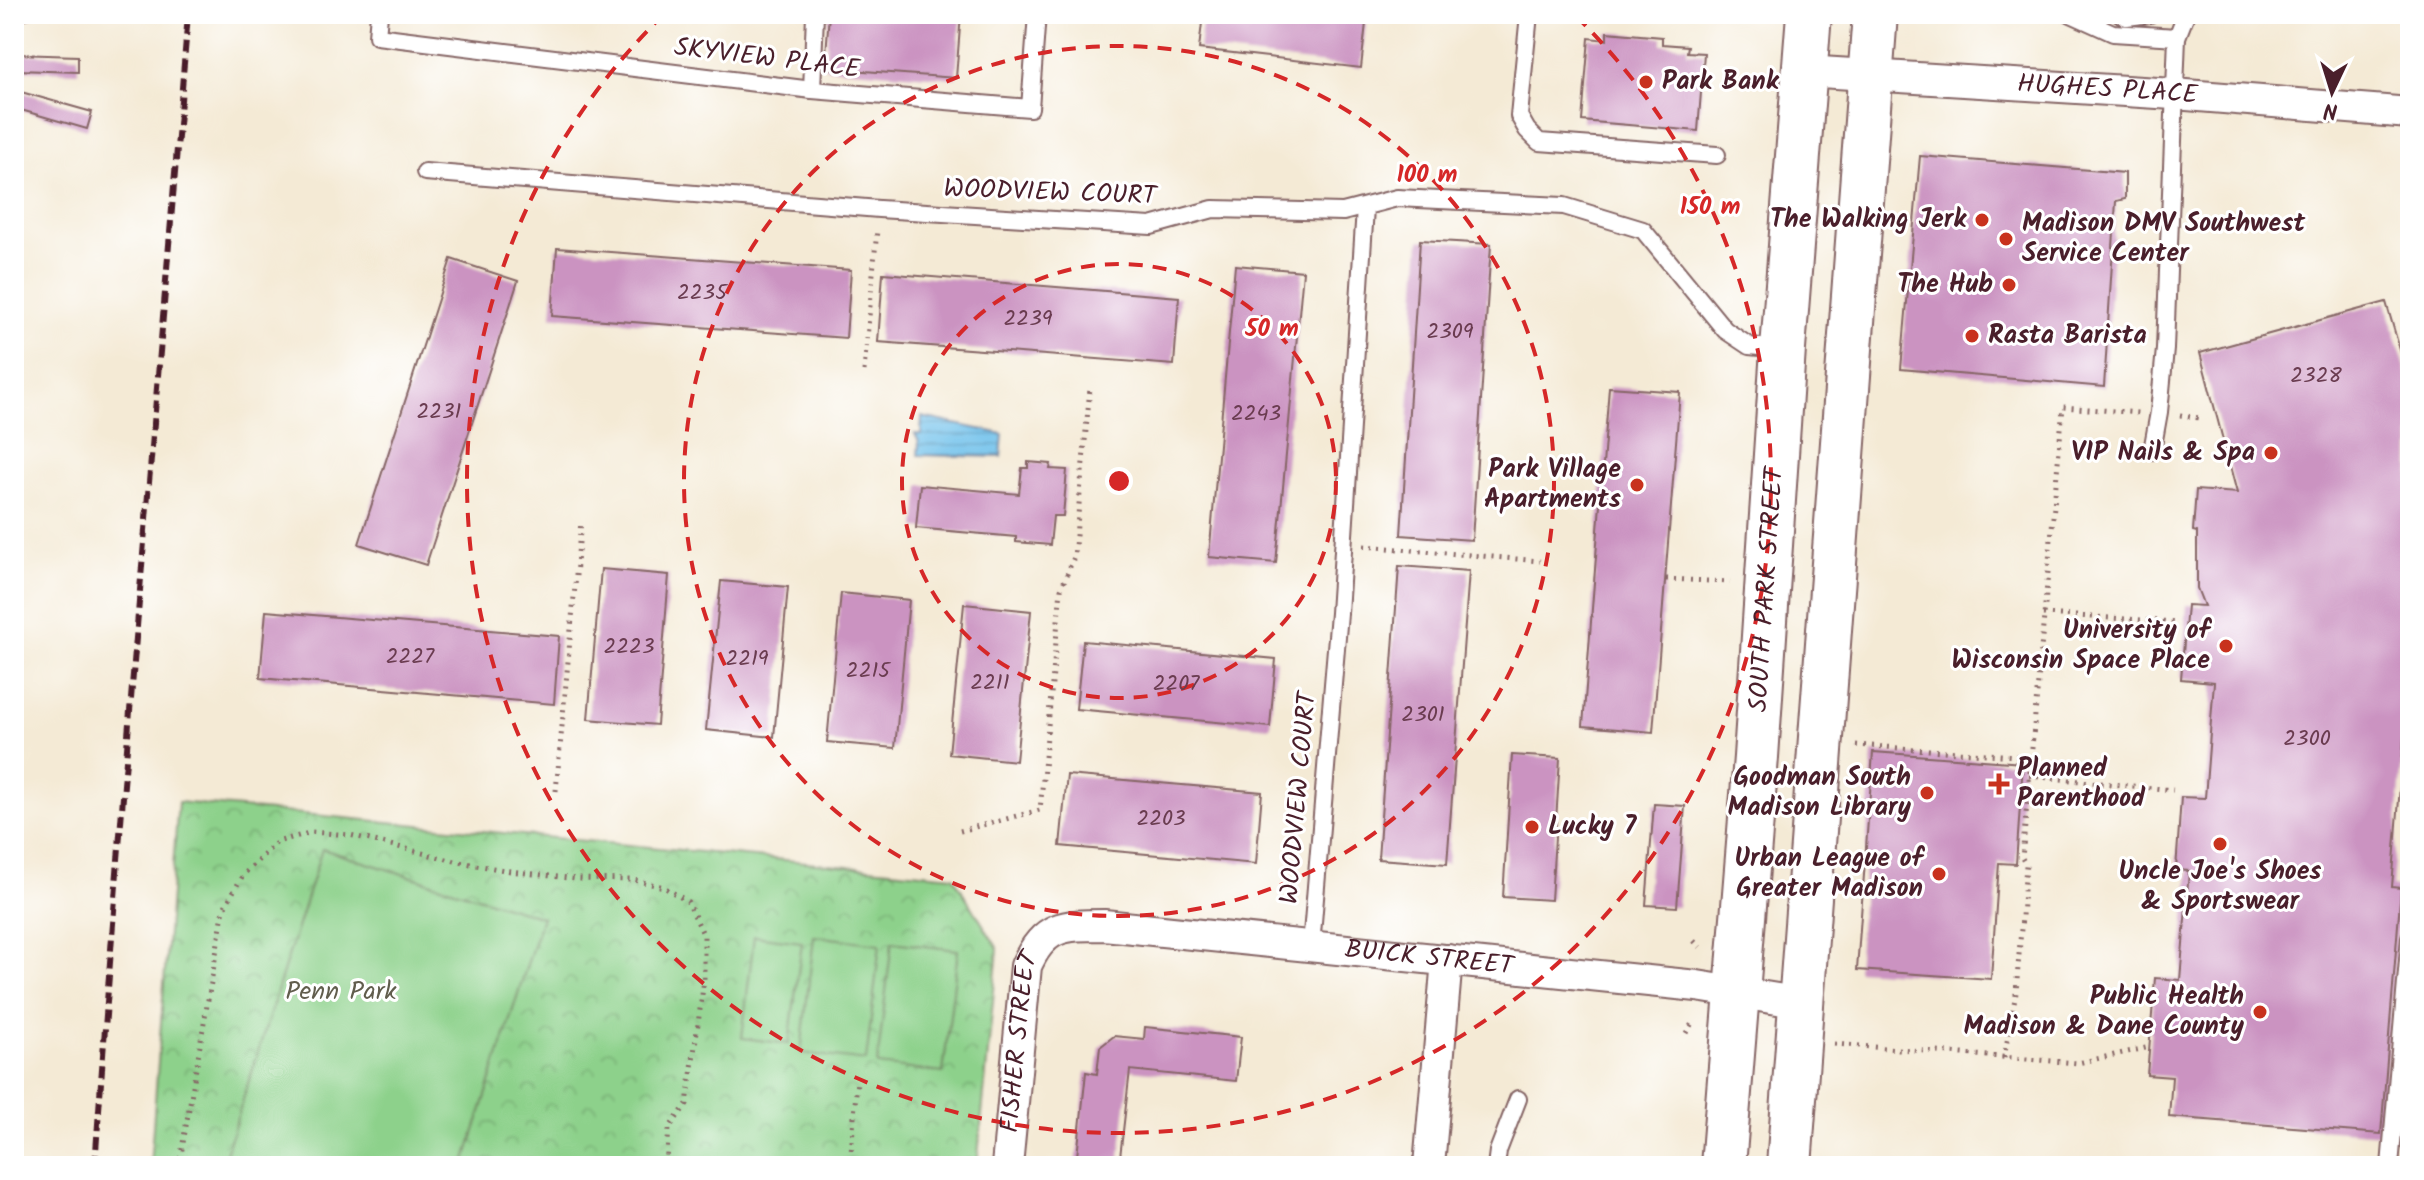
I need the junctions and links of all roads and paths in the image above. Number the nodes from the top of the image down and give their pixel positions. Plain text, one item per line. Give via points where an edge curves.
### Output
1 (379, 14) edge
2 (815, 14) edge
3 (1037, 14) edge
4 (1529, 14) edge
5 (1809, 14) edge
6 (1875, 14) edge
7 (2071, 14) edge
8 (2121, 14) edge
9 (2150, 14) edge
10 (2186, 14) edge
11 (2177, 37) junction
12 (1804, 71) junction
13 (1872, 76) junction
14 (812, 90) junction
15 (2174, 94) junction
16 (2410, 113) edge
17 (1717, 155) dead end
18 (425, 172) dead end
19 (1365, 208) junction
20 (879, 209) junction
21 (1783, 349) junction
22 (864, 371) dead end
23 (1090, 388) dead end
24 (2159, 412) junction
25 (2199, 418) dead end
26 (2152, 451) dead end
27 (581, 521) dead end
28 (1343, 544) junction
29 (1540, 561) dead end
30 (1666, 579) dead end
31 (1730, 582) dead end
32 (2043, 614) junction
33 (2176, 622) dead end
34 (1851, 745) dead end
35 (2030, 757) junction
36 (2029, 776) junction
37 (2173, 790) dead end
38 (556, 791) dead end
39 (960, 831) dead end
40 (1055, 929) joint
41 (2410, 937) edge
42 (1694, 941) dead end
43 (1311, 946) junction
44 (1700, 947) dead end
45 (1447, 960) junction
46 (1736, 994) junction
47 (1802, 1003) junction
48 (1694, 1020) dead end
49 (1686, 1033) dead end
50 (1829, 1044) dead end
51 (2150, 1047) dead end
52 (2004, 1058) junction
53 (857, 1080) dead end
54 (1518, 1099) dead end
55 (179, 1166) edge
56 (666, 1166) edge
57 (850, 1166) edge
58 (1007, 1166) edge
59 (1429, 1166) edge
60 (1496, 1166) edge
61 (1723, 1166) edge
62 (1789, 1166) edge
63 (2390, 1166) edge

1 - 14 lane, SKYVIEW PLACE via 377,36
2 - 14 lane
3 - 14 lane, SKYVIEW PLACE via 1030,108
4 - 17 lane via 1519,116 1539,142
5 - 12 main road, SOUTH PARK STREET
6 - 13 main road
7 - 11 lane via 2113,33
8 - 9 lane
10 - 11 lane
11 - 15 lane
12 - 13 street, HUGHES PLACE
12 - 21 main road, SOUTH PARK STREET
13 - 15 street, HUGHES PLACE
13 - 47 main road
15 - 16 street, HUGHES PLACE
15 - 24 lane
18 - 20 lane, WOODVIEW COURT
19 - 20 lane, WOODVIEW COURT via 1213,209 1151,226
19 - 21 lane via 1397,198 1564,206 1643,230 1725,330 1749,346
19 - 28 lane, WOODVIEW COURT
20 - 22 path
21 - 46 main road, SOUTH PARK STREET
23 - 39 path via 1074,557 1062,582 1040,810
24 - 25 path
24 - 26 lane
24 - 32 path via 2063,407
27 - 38 path
28 - 29 path
28 - 43 lane, WOODVIEW COURT
30 - 31 path
32 - 33 path
32 - 35 path
34 - 35 path
35 - 36 path
36 - 37 path
36 - 52 path via 2016,993
40 - 43 street, BUICK STREET via 1104,925
40 - 58 street, FISHER STREET via 1033,950 1026,966
41 - 63 lane
42 - 44 path
43 - 45 street, BUICK STREET
45 - 46 street, BUICK STREET
45 - 59 street
46 - 47 street, BUICK STREET
46 - 61 main road, SOUTH PARK STREET
47 - 62 main road
48 - 49 path
50 - 52 path
51 - 52 path via 2078,1063
53 - 57 path
54 - 60 lane
55 - 56 path via 224,908 243,875 277,842 312,832 350,835 510,871 634,880 664,887 688,902 704,936 704,980 687,1104 669,1128

